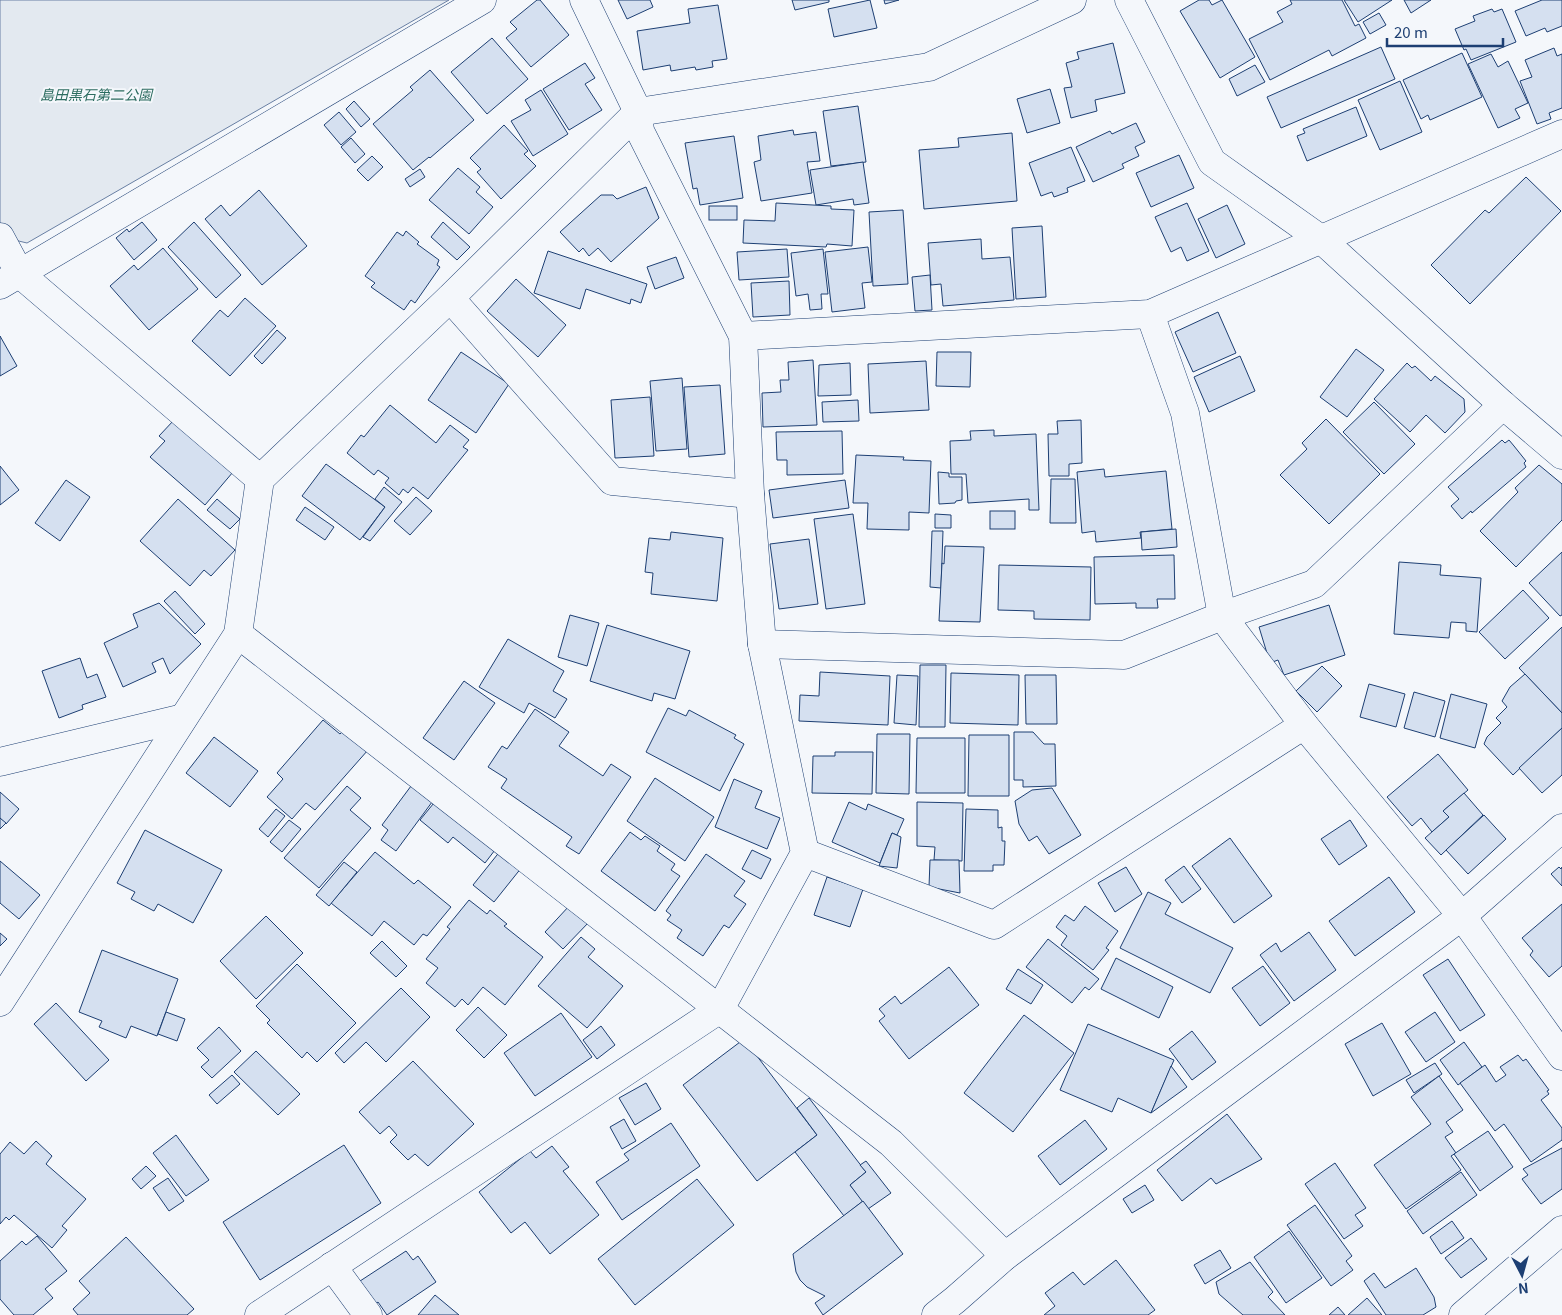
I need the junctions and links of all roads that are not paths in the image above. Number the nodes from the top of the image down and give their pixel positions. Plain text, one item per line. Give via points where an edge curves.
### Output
1 (482, 0) edge
2 (584, 0) edge
3 (1072, 0) edge
4 (1129, 0) edge
5 (638, 112) junction
6 (1562, 134) edge
7 (0, 236) edge
8 (1322, 240) junction
9 (10, 280) edge
10 (450, 298) junction
11 (1150, 314) junction
12 (743, 336) junction
13 (1503, 405) junction
14 (1562, 455) edge
15 (260, 479) junction
16 (750, 494) junction
17 (1222, 616) junction
18 (238, 634) junction
19 (762, 644) junction
20 (183, 718) junction
21 (1304, 725) junction
22 (0, 762) edge
23 (1562, 828) edge
24 (805, 853) junction
25 (1462, 916) junction
26 (0, 1002) edge
27 (720, 1009) junction
28 (1562, 1056) edge
29 (1562, 1230) edge
30 (1005, 1256) junction
31 (332, 1266) junction
32 (954, 1310) edge
33 (259, 1315) edge
34 (368, 1315) edge
35 (1463, 1315) edge

1 - 9 street
2 - 5 street
3 - 5 street via 929,67
4 - 8 street via 1212,162
5 - 10 street
5 - 12 street via 640,131
6 - 8 street
7 - 9 street
8 - 11 street
8 - 13 street
9 - 15 street
10 - 15 street
10 - 16 street via 612,481
11 - 12 street
11 - 17 street via 1185,413
12 - 16 street
13 - 14 street
13 - 17 street via 1314,584
15 - 18 street
16 - 19 street
17 - 19 street via 1124,654
17 - 21 street
18 - 20 street
18 - 27 street
19 - 24 street
20 - 22 street
20 - 26 street
21 - 24 street via 994,925
21 - 25 street
23 - 25 street
24 - 27 street
25 - 28 street
25 - 30 street
27 - 30 street via 891,1143
27 - 31 street
29 - 35 street
30 - 32 street
31 - 33 street
31 - 34 street

